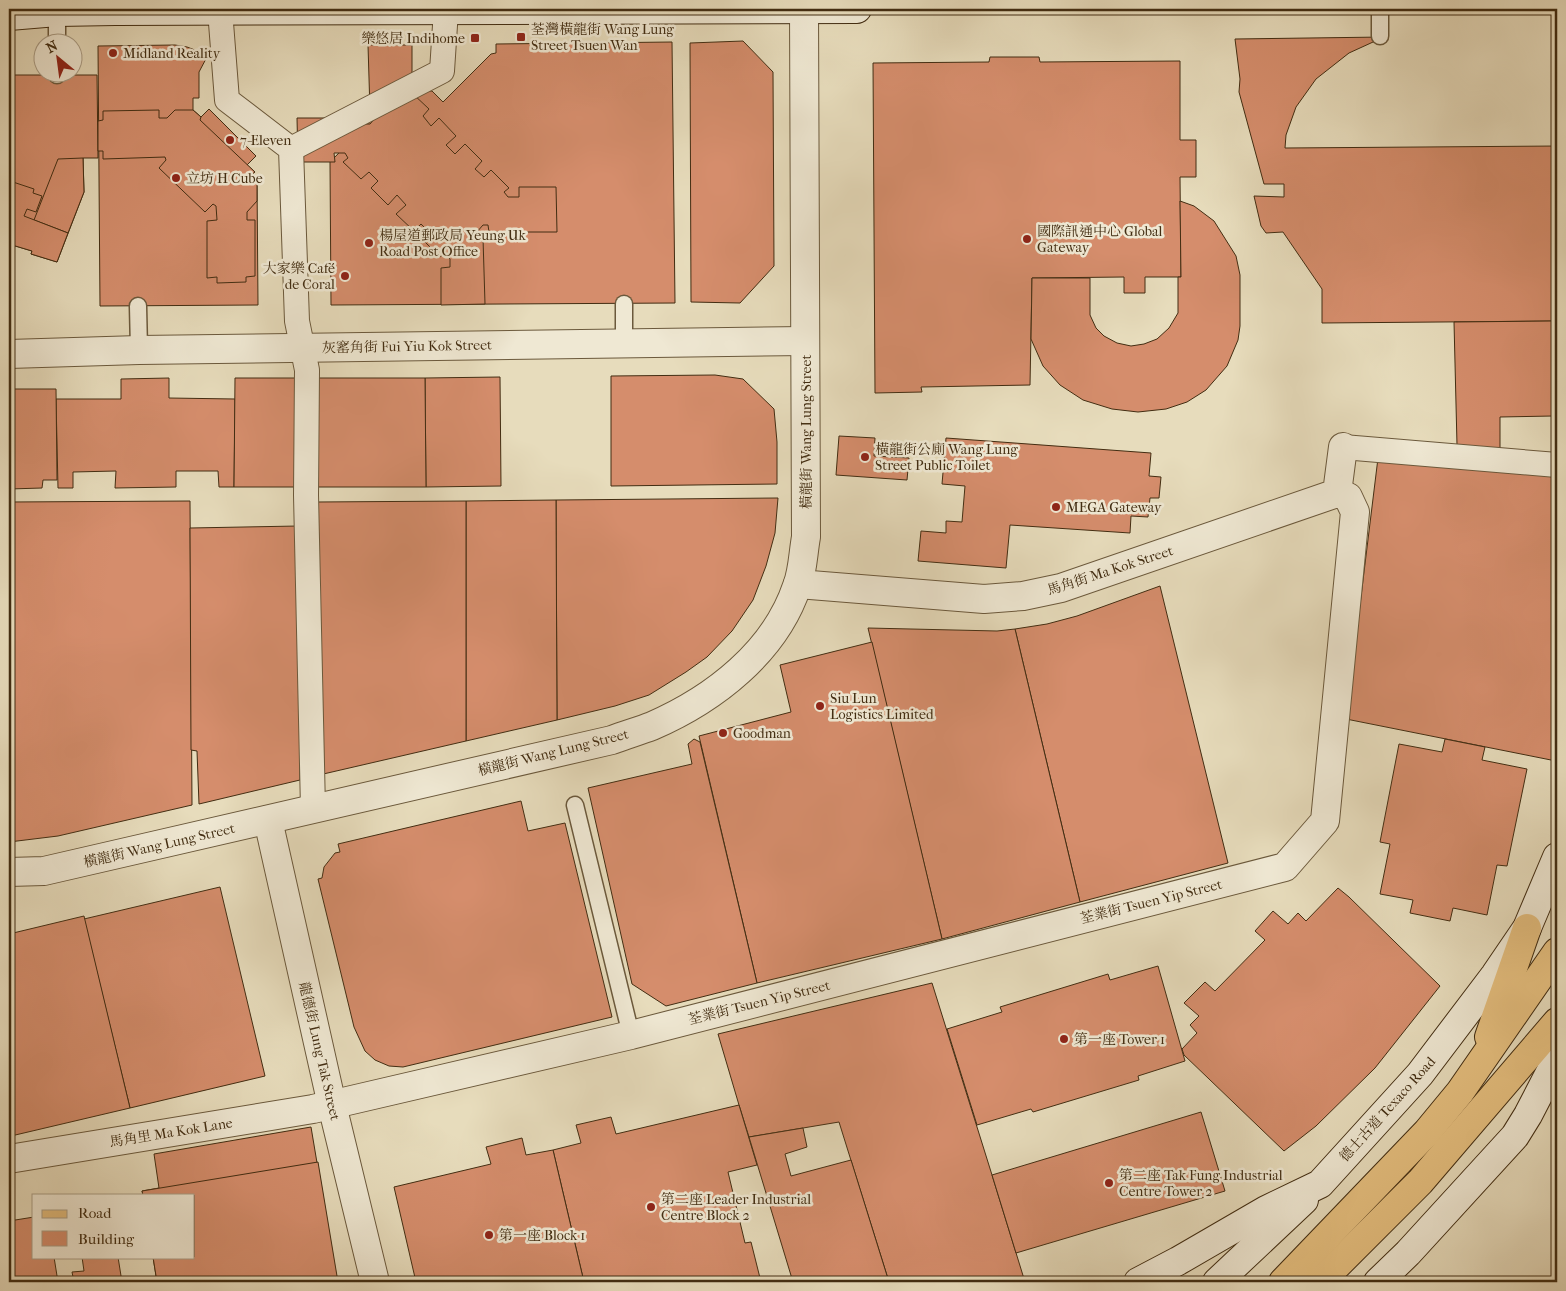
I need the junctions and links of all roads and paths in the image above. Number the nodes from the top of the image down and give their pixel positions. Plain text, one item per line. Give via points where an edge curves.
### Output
1 (804, 9) edge
2 (857, 9) edge
3 (1380, 9) edge
4 (220, 10) junction
5 (446, 10) edge
6 (57, 12) junction
7 (9, 16) edge
8 (56, 32) edge
9 (1380, 36) dead end
10 (290, 149) junction
11 (624, 304) dead end
12 (138, 306) dead end
13 (805, 341) junction
14 (624, 344) junction
15 (303, 348) junction
16 (139, 350) junction
17 (9, 354) edge
18 (1343, 447) joint
19 (1557, 465) edge
20 (1337, 493) junction
21 (798, 584) junction
22 (575, 805) dead end
23 (313, 809) junction
24 (268, 820) junction
25 (1557, 857) edge
26 (9, 872) edge
27 (1527, 928) junction
28 (1557, 952) edge
29 (1557, 1022) edge
30 (631, 1035) junction
31 (1557, 1059) edge
32 (1480, 1064) junction
33 (332, 1105) junction
34 (9, 1158) edge
35 (1320, 1184) junction
36 (375, 1282) edge
37 (1138, 1282) edge
38 (1217, 1282) edge
39 (1283, 1282) edge
40 (1320, 1282) edge
41 (1378, 1282) edge

1 - 2 street
1 - 5 street
1 - 13 street, 橫龍街 Wang Lung Street
3 - 9 lane
4 - 5 street
4 - 6 street
4 - 10 street via 227,100
5 - 10 street via 442,71
6 - 7 street
6 - 8 lane
10 - 15 street via 297,321
11 - 14 lane
12 - 16 lane
13 - 14 street, 灰窰角街 Fui Yiu Kok Street
13 - 21 street, 橫龍街 Wang Lung Street via 806,537
14 - 15 street, 灰窰角街 Fui Yiu Kok Street
15 - 16 street, 灰窰角街 Fui Yiu Kok Street
15 - 23 street via 307,370 306,495
16 - 17 street, 灰窰角街 Fui Yiu Kok Street
18 - 19 street
18 - 20 street
20 - 21 street, 馬角街 Ma Kok Street via 1061,588 1023,596 984,599
20 - 30 street, 荃業街 Tsuen Yip Street via 1348,498 1355,512 1325,821 1285,866
21 - 23 street, 橫龍街 Wang Lung Street via 773,635 740,670 697,702 652,726 612,740
22 - 30 lane
23 - 24 street, 橫龍街 Wang Lung Street
24 - 26 street, 橫龍街 Wang Lung Street via 44,871
24 - 33 street, 龍德街 Lung Tak Street
25 - 27 street, 德士古道 Texaco Road
27 - 32 main road
27 - 35 street, 德士古道 Texaco Road via 1420,1074
28 - 32 main road
29 - 40 main road via 1420,1182
30 - 33 street, 荃業街 Tsuen Yip Street
31 - 41 street via 1515,1136
32 - 39 main road via 1427,1132
33 - 34 street, 馬角里 Ma Kok Lane
33 - 36 street, 龍德街 Lung Tak Street
35 - 37 street, 德士古道 Texaco Road via 1266,1210
35 - 38 street

